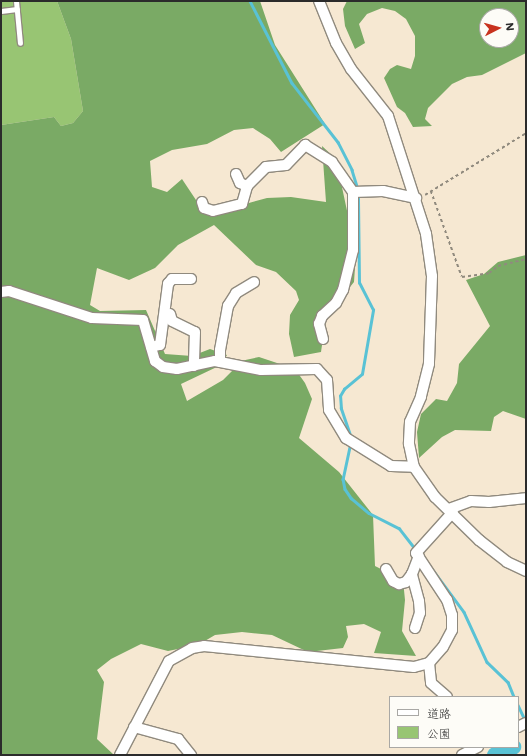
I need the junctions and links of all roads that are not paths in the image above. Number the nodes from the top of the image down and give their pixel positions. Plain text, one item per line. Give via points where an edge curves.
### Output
1 (16, 1) edge
2 (319, 1) edge
3 (17, 9) junction
4 (1, 11) edge
5 (20, 43) dead end
6 (236, 174) dead end
7 (247, 186) junction
8 (353, 192) junction
9 (416, 199) junction
10 (202, 202) dead end
11 (191, 279) dead end
12 (254, 282) dead end
13 (1, 292) edge
14 (170, 314) dead end
15 (323, 339) dead end
16 (151, 348) junction
17 (220, 362) junction
18 (194, 366) junction
19 (414, 467) junction
20 (526, 498) edge
21 (451, 511) junction
22 (418, 556) junction
23 (386, 569) dead end
24 (526, 572) edge
25 (412, 574) junction
26 (415, 628) dead end
27 (429, 663) junction
28 (446, 696) edge
29 (134, 727) junction
30 (476, 748) edge
31 (120, 755) edge
32 (192, 755) edge
33 (462, 755) edge

1 - 3 lane
2 - 9 street via 336,44 351,69 388,116
3 - 4 lane
3 - 5 lane
6 - 7 street via 240,183
7 - 8 street via 266,167 286,165 305,145 332,162
7 - 10 street via 242,204 232,208 213,211 204,208
8 - 9 street via 383,191
8 - 15 street via 353,250 343,290 336,303 320,320 320,336
9 - 19 street via 426,234 432,276 429,364 422,397 410,422 409,444
11 - 16 street via 172,279 168,284 160,345
12 - 17 street via 236,293 228,306
13 - 16 street via 9,290 92,318 143,320
14 - 18 street via 172,321 195,332
16 - 18 street via 155,361 163,367 177,369
17 - 18 street
17 - 19 street via 261,370 317,369 327,380 329,410 346,438 391,466
19 - 21 street via 422,482
20 - 21 street via 472,501
21 - 22 street via 416,553
21 - 24 street via 479,540 507,562
22 - 25 street
22 - 27 street via 447,600 452,615 452,630 443,647
23 - 25 street via 393,581 399,584 406,582
25 - 26 street via 420,613
27 - 28 street via 431,683
27 - 29 street via 414,667 204,646 192,648 169,661
29 - 31 street
29 - 32 street via 178,739
30 - 33 street

